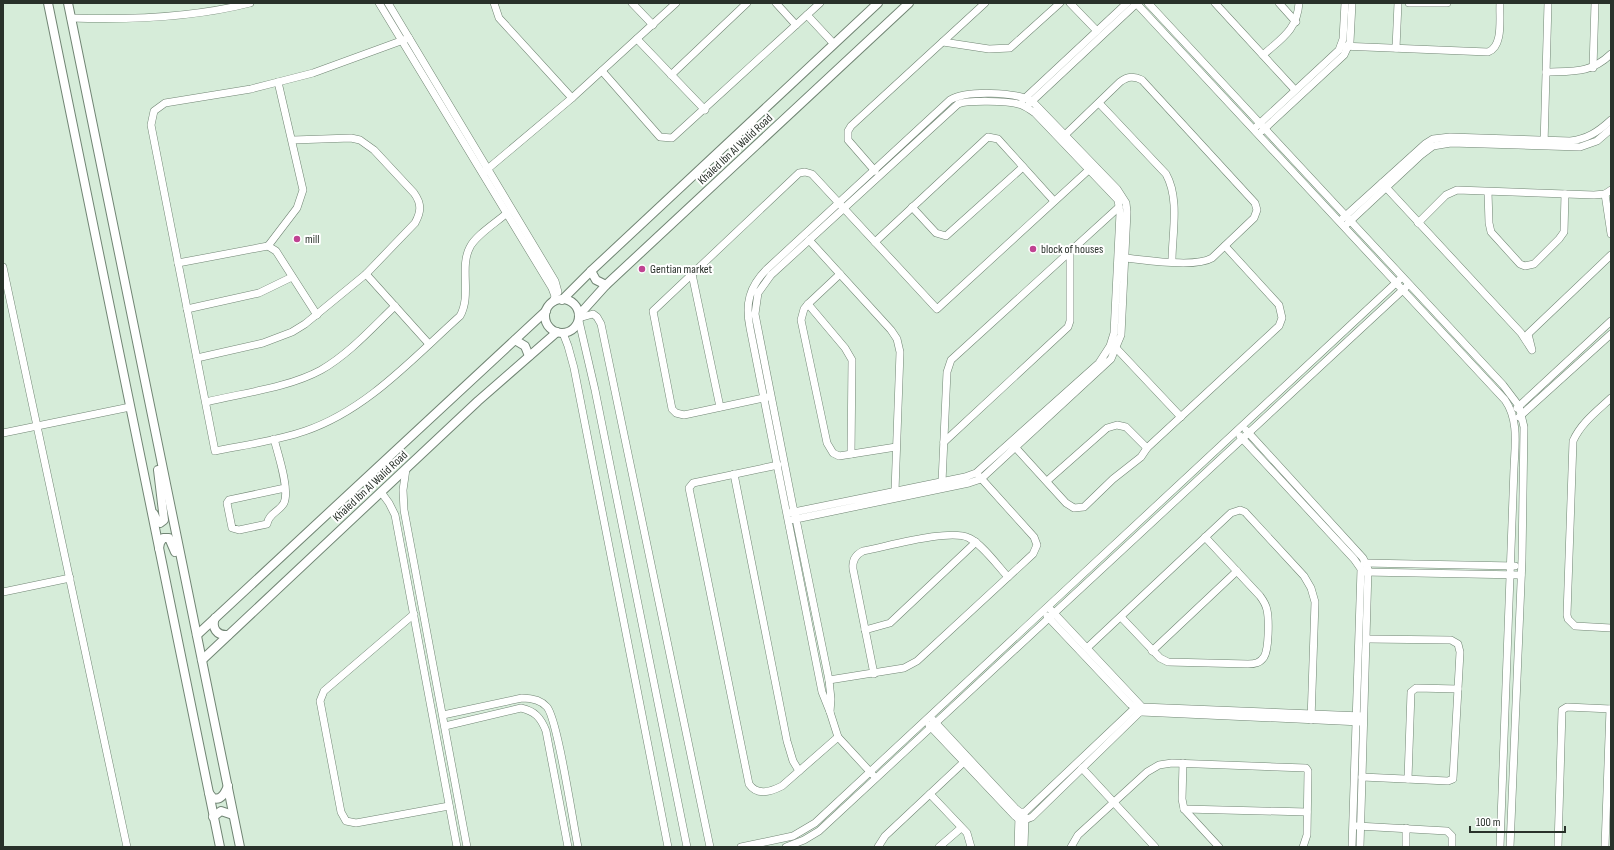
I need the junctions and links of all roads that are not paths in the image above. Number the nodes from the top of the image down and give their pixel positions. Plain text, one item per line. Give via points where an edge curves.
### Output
1 (48, 3) edge
2 (68, 3) edge
3 (229, 3) edge
4 (250, 3) edge
5 (379, 3) edge
6 (388, 3) edge
7 (494, 3) edge
8 (632, 3) edge
9 (676, 3) edge
10 (747, 3) edge
11 (776, 3) edge
12 (820, 3) edge
13 (878, 3) edge
14 (909, 3) edge
15 (985, 3) edge
16 (1060, 3) edge
17 (1070, 3) edge
18 (1127, 3) edge
19 (1137, 3) edge
20 (1148, 3) edge
21 (1215, 3) edge
22 (1279, 3) edge
23 (1299, 3) edge
24 (1345, 3) edge
25 (1352, 3) edge
26 (1398, 3) edge
27 (1409, 3) edge
28 (1447, 3) edge
29 (1500, 3) edge
30 (1548, 3) edge
31 (1595, 3) edge
32 (807, 15) junction
33 (70, 16) junction
34 (1296, 22) junction
35 (653, 25) junction
36 (796, 25) junction
37 (1097, 31) junction
38 (406, 39) junction
39 (637, 40) junction
40 (943, 42) junction
41 (834, 44) junction
42 (1345, 46) junction
43 (1396, 48) junction
44 (1611, 54) edge
45 (1263, 55) junction
46 (1593, 68) junction
47 (602, 71) junction
48 (1546, 72) junction
49 (671, 75) junction
50 (278, 82) junction
51 (1296, 90) junction
52 (572, 98) junction
53 (1029, 100) junction
54 (1098, 103) junction
55 (1023, 105) junction
56 (705, 110) junction
57 (1611, 120) edge
58 (1262, 126) junction
59 (1611, 129) edge
60 (1256, 132) junction
61 (1066, 134) junction
62 (292, 140) junction
63 (1544, 144) junction
64 (1092, 166) junction
65 (1023, 167) junction
66 (485, 171) junction
67 (875, 171) junction
68 (866, 184) junction
69 (1384, 185) junction
70 (1488, 192) junction
71 (1608, 192) edge
72 (1565, 194) junction
73 (1054, 201) junction
74 (842, 205) junction
75 (912, 207) junction
76 (1120, 207) junction
77 (507, 213) junction
78 (1348, 218) junction
79 (1418, 222) junction
80 (1342, 224) junction
81 (1611, 234) edge
82 (809, 240) junction
83 (875, 242) junction
84 (268, 246) junction
85 (1225, 246) junction
86 (1070, 252) junction
87 (1611, 255) edge
88 (1125, 258) junction
89 (1172, 261) junction
90 (178, 263) junction
91 (3, 267) edge
92 (591, 271) junction
93 (366, 274) junction
94 (692, 274) junction
95 (840, 274) junction
96 (292, 277) junction
97 (1400, 280) junction
98 (606, 285) junction
99 (1406, 287) junction
100 (558, 301) junction
101 (1376, 302) junction
102 (808, 304) junction
103 (1119, 305) junction
104 (395, 306) junction
105 (187, 309) junction
106 (1382, 309) junction
107 (546, 311) junction
108 (317, 315) junction
109 (579, 318) junction
110 (1611, 321) edge
111 (560, 333) junction
112 (1611, 334) edge
113 (515, 340) junction
114 (429, 344) junction
115 (1117, 349) junction
116 (529, 356) junction
117 (197, 358) junction
118 (768, 397) junction
119 (1611, 398) edge
120 (206, 402) junction
121 (1519, 406) junction
122 (130, 407) junction
123 (720, 407) junction
124 (1513, 412) junction
125 (1523, 414) junction
126 (1181, 417) junction
127 (1515, 422) junction
128 (37, 426) junction
129 (1242, 426) junction
130 (1236, 432) junction
131 (3, 433) edge
132 (1249, 433) junction
133 (274, 439) junction
134 (1242, 439) junction
135 (944, 442) junction
136 (896, 446) junction
137 (1016, 448) junction
138 (1147, 448) junction
139 (851, 454) junction
140 (159, 457) junction
141 (778, 465) junction
142 (1514, 468) junction
143 (1523, 468) junction
144 (406, 469) junction
145 (734, 474) junction
146 (978, 476) junction
147 (1047, 481) junction
148 (942, 482) junction
149 (147, 486) junction
150 (285, 488) junction
151 (895, 491) junction
152 (382, 492) junction
153 (1148, 513) junction
154 (792, 516) junction
155 (1155, 520) junction
156 (1205, 537) junction
157 (410, 542) junction
158 (976, 542) junction
159 (400, 543) junction
160 (159, 550) junction
161 (1357, 563) junction
162 (1366, 563) junction
163 (1511, 566) junction
164 (1521, 566) junction
165 (1237, 571) junction
166 (1366, 573) junction
167 (183, 575) junction
168 (1510, 575) junction
169 (1521, 575) junction
170 (1008, 577) junction
171 (70, 578) junction
172 (3, 592) edge
173 (1045, 609) junction
174 (414, 614) junction
175 (1051, 615) junction
176 (1121, 617) junction
177 (215, 618) junction
178 (1611, 628) edge
179 (865, 630) junction
180 (197, 635) junction
181 (228, 635) junction
182 (1367, 638) junction
183 (1508, 640) junction
184 (1518, 640) junction
185 (1010, 641) junction
186 (1016, 648) junction
187 (1152, 650) junction
188 (1087, 652) junction
189 (202, 660) junction
190 (874, 674) junction
191 (829, 680) junction
192 (1458, 689) junction
193 (1140, 708) junction
194 (1610, 709) edge
195 (830, 712) junction
196 (443, 715) junction
197 (1311, 717) junction
198 (927, 718) junction
199 (1361, 719) junction
200 (933, 725) junction
201 (445, 726) junction
202 (838, 737) junction
203 (964, 762) junction
204 (1183, 763) junction
205 (1082, 768) junction
206 (799, 771) junction
207 (870, 771) junction
208 (1362, 777) junction
209 (876, 778) junction
210 (1408, 779) junction
211 (228, 786) junction
212 (209, 793) junction
213 (930, 794) junction
214 (569, 799) junction
215 (559, 801) junction
216 (1114, 802) junction
217 (448, 806) junction
218 (1184, 809) junction
219 (1022, 812) junction
220 (1307, 812) junction
221 (1502, 812) junction
222 (1511, 813) junction
223 (233, 815) junction
224 (213, 817) junction
225 (1022, 820) junction
226 (1357, 826) junction
227 (961, 828) junction
228 (1406, 828) junction
229 (763, 845) edge
230 (127, 847) edge
231 (220, 847) edge
232 (240, 847) edge
233 (457, 847) edge
234 (467, 847) edge
235 (568, 847) edge
236 (578, 847) edge
237 (668, 847) edge
238 (687, 847) edge
239 (710, 847) edge
240 (741, 847) edge
241 (786, 847) edge
242 (878, 847) edge
243 (939, 847) edge
244 (971, 847) edge
245 (1018, 847) edge
246 (1024, 847) edge
247 (1071, 847) edge
248 (1155, 847) edge
249 (1218, 847) edge
250 (1303, 847) edge
251 (1352, 847) edge
252 (1360, 847) edge
253 (1406, 847) edge
254 (1452, 847) edge
255 (1500, 847) edge
256 (1510, 847) edge
257 (1558, 847) edge
258 (1605, 847) edge

1 - 122 street
2 - 33 street
3 - 33 street via 161,12
4 - 33 street via 177,16 114,19
5 - 38 street
6 - 38 street
7 - 52 street via 499,18
8 - 35 street
9 - 35 street
10 - 49 street
11 - 36 street
12 - 32 street
13 - 41 street, Khaled Ibn Al Walid Road
14 - 98 street, Khaled Ibn Al Walid Road
15 - 40 street
16 - 40 street via 1010,48 989,49
17 - 37 street
18 - 37 street
19 - 53 street
19 - 60 street
20 - 58 street
21 - 45 street
22 - 34 street
23 - 34 street
24 - 42 street
25 - 42 street
26 - 43 street
27 - 28 street
29 - 43 street via 1498,42 1491,51
30 - 48 street
31 - 46 street
32 - 36 street
32 - 41 street
33 - 140 street
34 - 45 street via 1291,30
35 - 39 street
36 - 56 street
37 - 53 street
38 - 50 street
38 - 66 street
39 - 47 street
39 - 49 street
40 - 67 street via 848,131 848,140
41 - 92 street, Khaled Ibn Al Walid Road
42 - 43 street
42 - 51 street
42 - 58 street via 1341,58
44 - 46 street
45 - 51 street
46 - 48 street via 1583,71
47 - 52 street
47 - 56 street via 664,139 676,136
48 - 63 street
49 - 56 street
50 - 62 street
50 - 90 street via 165,103 154,111 151,125
51 - 58 street
52 - 66 street
53 - 55 street
53 - 61 street
53 - 67 street via 1015,96 966,94 955,97
54 - 61 street
54 - 85 street via 1124,79 1133,77 1142,80 1255,203 1257,210 1254,218
54 - 89 street via 1170,181 1174,197
55 - 64 street
55 - 68 street via 969,102 958,104
57 - 63 street via 1586,138
58 - 60 street
58 - 78 street
59 - 63 street via 1589,145 1571,147
60 - 80 street
61 - 64 street
62 - 84 street via 303,183 302,196
62 - 93 street via 360,140 374,150 418,199 420,214 415,223
63 - 69 street via 1442,137 1425,144
64 - 73 street
64 - 76 street
64 - 88 street via 1117,189 1126,204
65 - 73 street
65 - 75 street via 946,236 936,233
65 - 75 street via 998,139 988,137
66 - 77 street
66 - 100 street via 555,282
67 - 68 street
68 - 74 street
69 - 78 street
69 - 79 street
70 - 72 street
70 - 72 street via 1490,232 1520,264 1525,266 1534,264 1564,232
70 - 79 street via 1449,192
71 - 72 street
71 - 81 street
73 - 83 street via 938,309
74 - 82 street
74 - 83 street
74 - 94 street via 812,174 799,173
74 - 118 street via 767,269 752,290 748,302 748,315
75 - 83 street
76 - 86 street
76 - 103 street
77 - 100 street
77 - 114 street via 469,248 462,312
78 - 80 street
78 - 97 street
79 - 87 street via 1521,333 1532,350 1528,334
80 - 97 street
82 - 95 street
82 - 118 street via 765,281 755,304
84 - 90 street
84 - 96 street via 276,251
85 - 89 street via 1207,261 1200,263
85 - 126 street via 1279,305 1282,322
86 - 135 street via 947,366
86 - 135 street via 1068,327
88 - 89 street
88 - 103 street
90 - 105 street
91 - 128 street
92 - 98 street via 596,280
92 - 100 street, Khaled Ibn Al Walid Road
93 - 104 street
93 - 108 street
94 - 123 street
94 - 123 street via 653,311 672,409 684,415
95 - 102 street
95 - 136 street via 892,330 899,344
96 - 105 street via 260,294
96 - 108 street
97 - 99 street
97 - 101 street
98 - 109 street, Khaled Ibn Al Walid Road
99 - 106 street
99 - 121 street via 1503,385
99 - 124 street
100 - 107 street
100 - 109 street via 571,302 578,310
101 - 106 street
101 - 129 street
102 - 139 street via 852,360
102 - 139 street via 801,320 827,443 833,453 839,456
103 - 115 street via 1121,336
103 - 146 street via 1110,346 1099,363
104 - 114 street
104 - 120 street via 344,354 321,370 297,380
105 - 117 street
106 - 132 street
107 - 111 street via 548,326
107 - 113 street, Khaled Ibn Al Walid Road
108 - 117 street via 278,338
109 - 111 street via 573,330
109 - 238 street
109 - 239 street via 593,314 601,324
110 - 121 street
111 - 116 street, Khaled Ibn Al Walid Road
111 - 237 street via 568,346 574,368
112 - 125 street
113 - 116 street via 525,346
113 - 177 street, Khaled Ibn Al Walid Road
114 - 133 street via 352,409 304,431
115 - 126 street
115 - 137 street via 1103,368
116 - 144 street, Khaled Ibn Al Walid Road
117 - 120 street
118 - 123 street
118 - 141 street
118 - 154 street
119 - 178 street via 1584,423 1573,441 1567,615 1575,626
120 - 133 street via 215,451
121 - 124 street
121 - 125 street
122 - 128 street
122 - 149 street
124 - 127 street
125 - 127 street
125 - 143 street
126 - 138 street
127 - 142 street
128 - 131 street
128 - 171 street
129 - 130 street
129 - 132 street
130 - 134 street
130 - 153 street
132 - 134 street
132 - 162 street
133 - 150 street
134 - 155 street
134 - 161 street
135 - 148 street
136 - 139 street
136 - 151 street
137 - 146 street
137 - 147 street
138 - 147 street via 1126,427 1112,426
138 - 147 street via 1141,457 1081,508 1070,506
140 - 149 street via 159,485 164,520 162,522 157,521
140 - 167 street
141 - 145 street
141 - 154 street
142 - 143 street
142 - 163 street
143 - 164 street
144 - 152 street, Khaled Ibn Al Walid Road
144 - 157 street via 402,490
145 - 206 street via 787,741
145 - 206 street via 693,483 689,488 747,779 752,788 766,792 782,786
146 - 148 street
146 - 154 street via 969,483
146 - 170 street via 1036,541 1036,550 1033,554
148 - 151 street
149 - 160 street
150 - 150 street via 285,500 278,511 270,515 267,524 239,530 232,528 227,503 229,500
151 - 154 street
152 - 159 street via 390,502 395,515
152 - 181 street, Khaled Ibn Al Walid Road
153 - 155 street
153 - 173 street
154 - 191 street
154 - 195 street via 822,692
155 - 175 street
156 - 165 street
156 - 176 street
156 - 197 street via 1235,510 1245,512 1308,582 1314,602
157 - 159 street
157 - 196 street
158 - 170 street
158 - 179 street via 894,620
158 - 179 street via 952,534 863,551 857,555 853,561 853,569
159 - 174 street
160 - 167 street via 163,538 169,538
160 - 212 street
161 - 162 street
161 - 166 street
162 - 163 street
162 - 166 street
163 - 164 street
163 - 168 street
164 - 169 street
165 - 187 street
165 - 187 street via 1260,596 1267,611 1267,649 1261,661 1255,664 1168,662
166 - 168 street
166 - 182 street
166 - 199 street
167 - 180 street
168 - 169 street
168 - 183 street
169 - 184 street
170 - 190 street via 917,661 904,668
171 - 172 street
171 - 230 street
173 - 175 street
173 - 185 street
174 - 217 street
174 - 217 street via 324,691 321,695 321,706 341,812 346,821 356,822
175 - 186 street
175 - 188 street
176 - 187 street
176 - 188 street
177 - 180 street, Khaled Ibn Al Walid Road
177 - 181 street via 213,626 216,631
179 - 190 street
180 - 189 street
181 - 189 street, Khaled Ibn Al Walid Road
182 - 192 street via 1455,641 1459,648
182 - 199 street
183 - 184 street
183 - 221 street
184 - 222 street
185 - 186 street
185 - 198 street
186 - 200 street
188 - 193 street
189 - 211 street
190 - 191 street
191 - 195 street via 832,699
192 - 210 street via 1416,688 1411,692
192 - 210 street via 1453,779
193 - 197 street
193 - 205 street
193 - 219 street
194 - 257 street via 1567,707 1562,710
194 - 258 street
195 - 202 street
196 - 201 street
196 - 214 street via 522,698 541,702 547,707 552,718
197 - 199 street
198 - 200 street
198 - 207 street
199 - 208 street
199 - 226 street
200 - 203 street
200 - 209 street
200 - 219 street
201 - 215 street via 522,708 530,710 543,722 546,731
201 - 234 street
202 - 206 street
202 - 207 street
203 - 213 street
203 - 225 street
204 - 216 street via 1165,763 1153,768
204 - 218 street
204 - 220 street via 1306,768
205 - 216 street
205 - 225 street via 1032,817
207 - 209 street
207 - 229 street via 807,828 793,836
208 - 210 street
208 - 226 street
209 - 241 street via 819,831
211 - 212 street via 219,798 213,798
211 - 223 street
212 - 224 street
213 - 227 street
213 - 242 street via 885,836
214 - 215 street
214 - 236 street
215 - 235 street
216 - 247 street via 1078,835
216 - 248 street
217 - 233 street
218 - 220 street
218 - 249 street
219 - 225 street
220 - 250 street via 1307,836
221 - 222 street
221 - 255 street
222 - 256 street
223 - 224 street via 221,811
223 - 232 street
224 - 231 street
225 - 245 street
225 - 246 street
226 - 228 street
226 - 251 street
226 - 252 street
227 - 243 street
227 - 244 street via 967,833
228 - 253 street
228 - 254 street via 1447,830 1452,836
229 - 240 street

